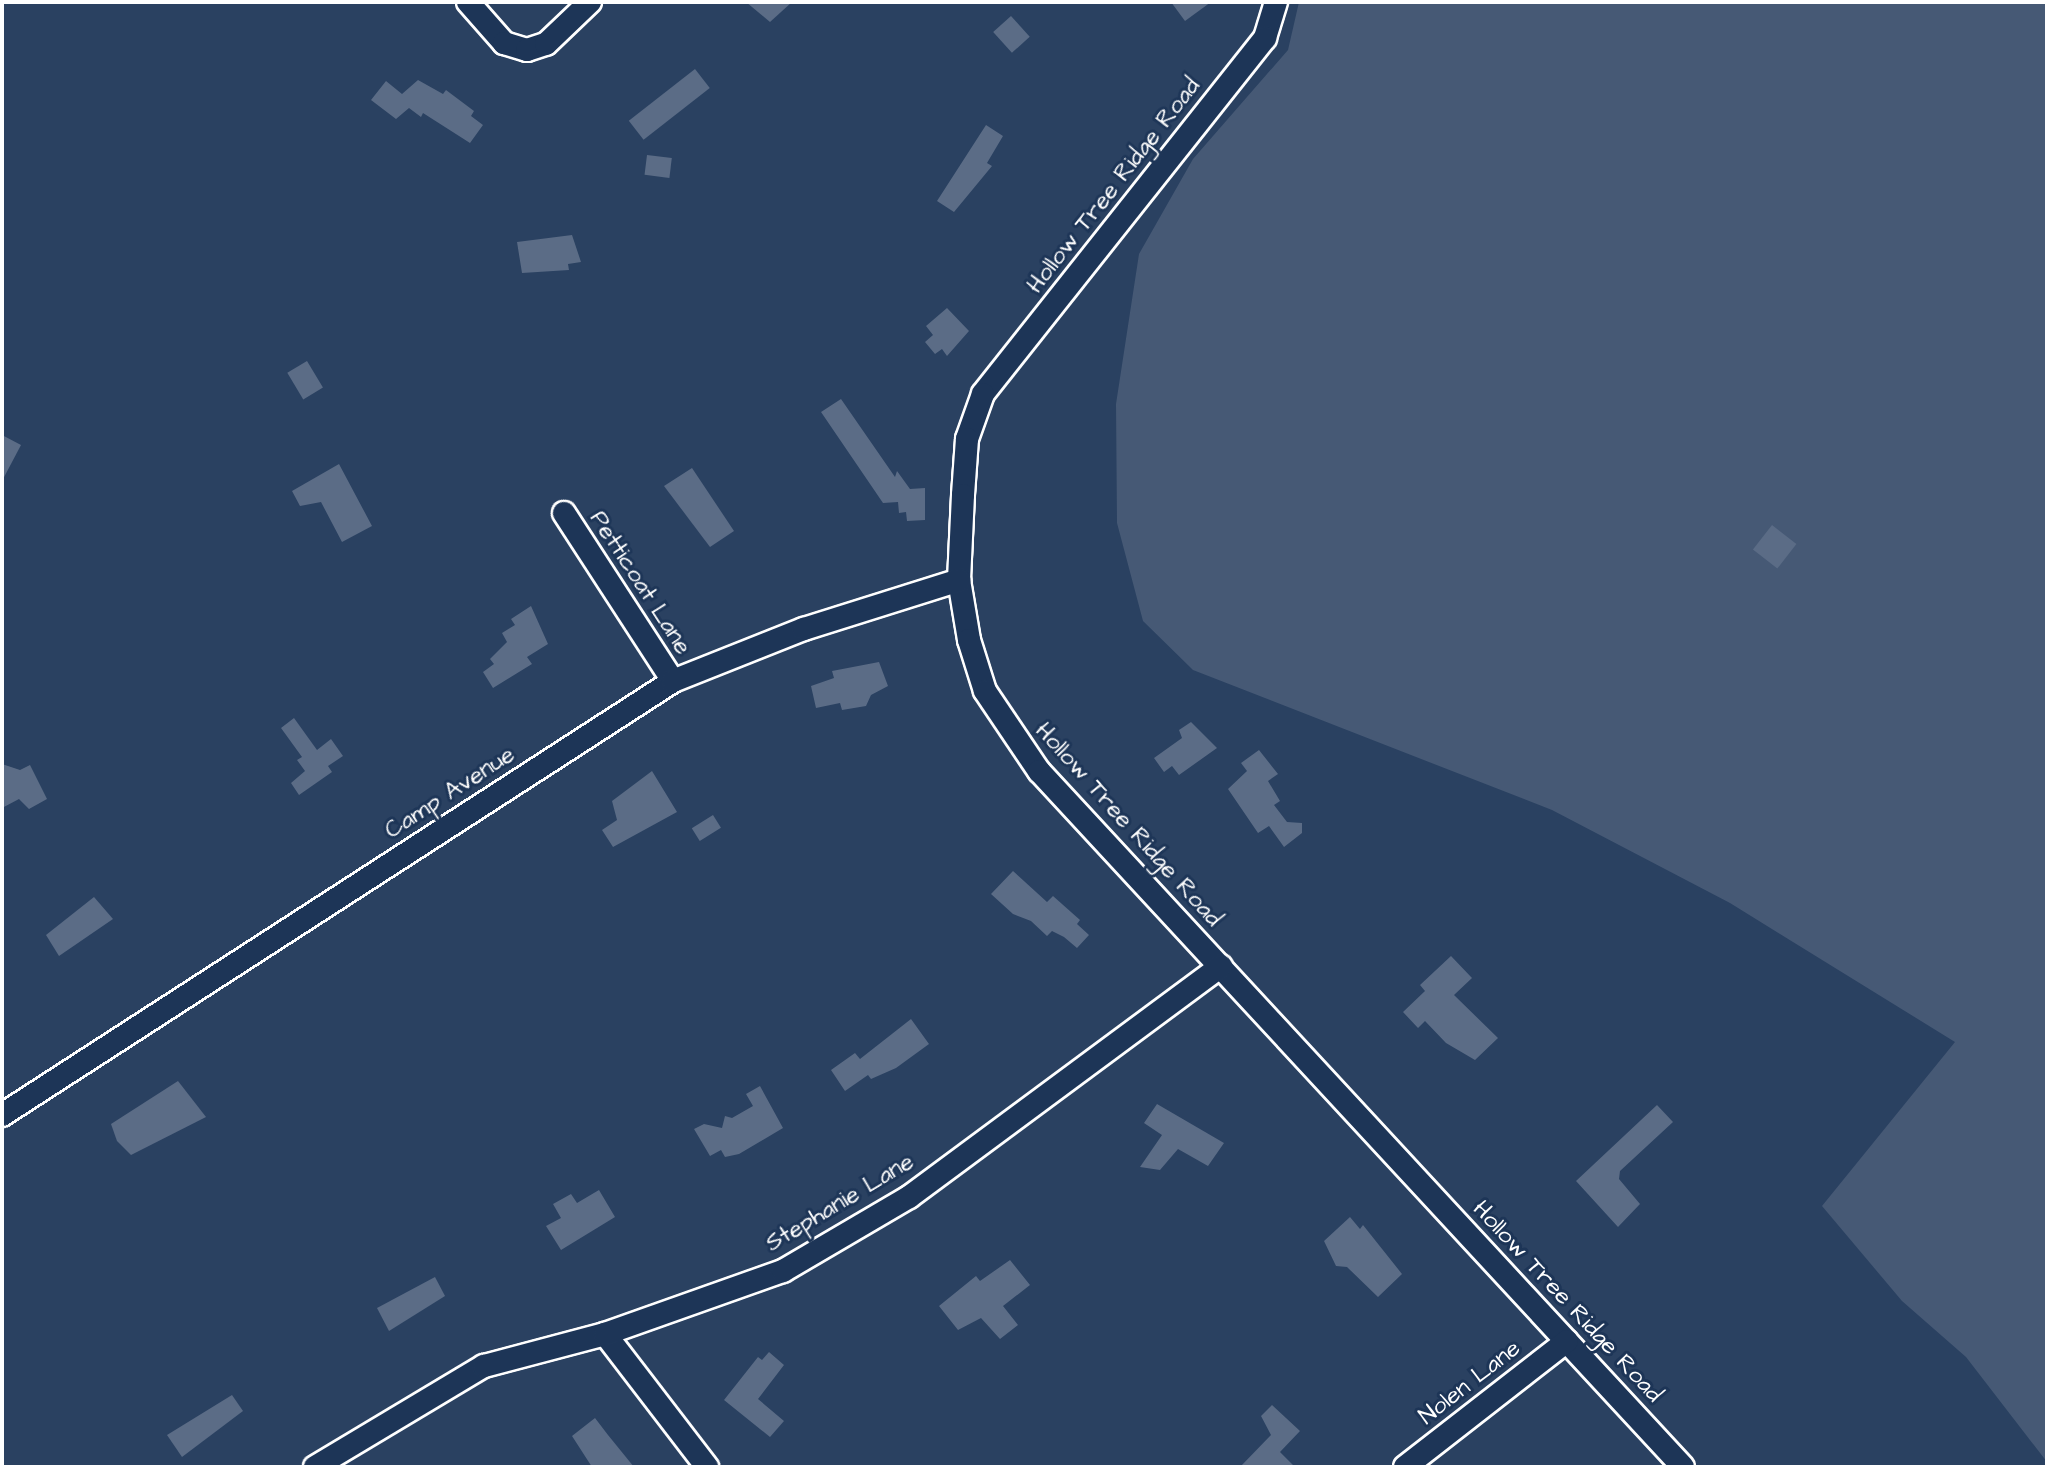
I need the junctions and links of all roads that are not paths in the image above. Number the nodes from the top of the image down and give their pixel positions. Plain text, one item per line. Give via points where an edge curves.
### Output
1 (468, 2) edge
2 (590, 2) edge
3 (1276, 2) edge
4 (564, 513) dead end
5 (959, 580) junction
6 (673, 681) junction
7 (1221, 966) junction
8 (2, 1115) edge
9 (605, 1334) junction
10 (1567, 1341) junction
11 (315, 1467) edge
12 (707, 1467) edge
13 (1405, 1467) edge
14 (1683, 1467) edge

1 - 2 street via 504,43 527,50 546,44
3 - 5 street, Hollow Tree Ridge Road via 1265,38 983,394 967,439
4 - 6 street, Petticoat Lane
5 - 6 street, Camp Avenue via 804,629
5 - 7 street, Hollow Tree Ridge Road via 985,691 1007,729 1039,771
6 - 8 street, Camp Avenue
7 - 9 street, Stephanie Lane via 909,1197 783,1271
7 - 10 street, Hollow Tree Ridge Road
9 - 11 street, Stephanie Lane via 484,1366
9 - 12 street
10 - 13 street, Nolen Lane
10 - 14 street, Hollow Tree Ridge Road

